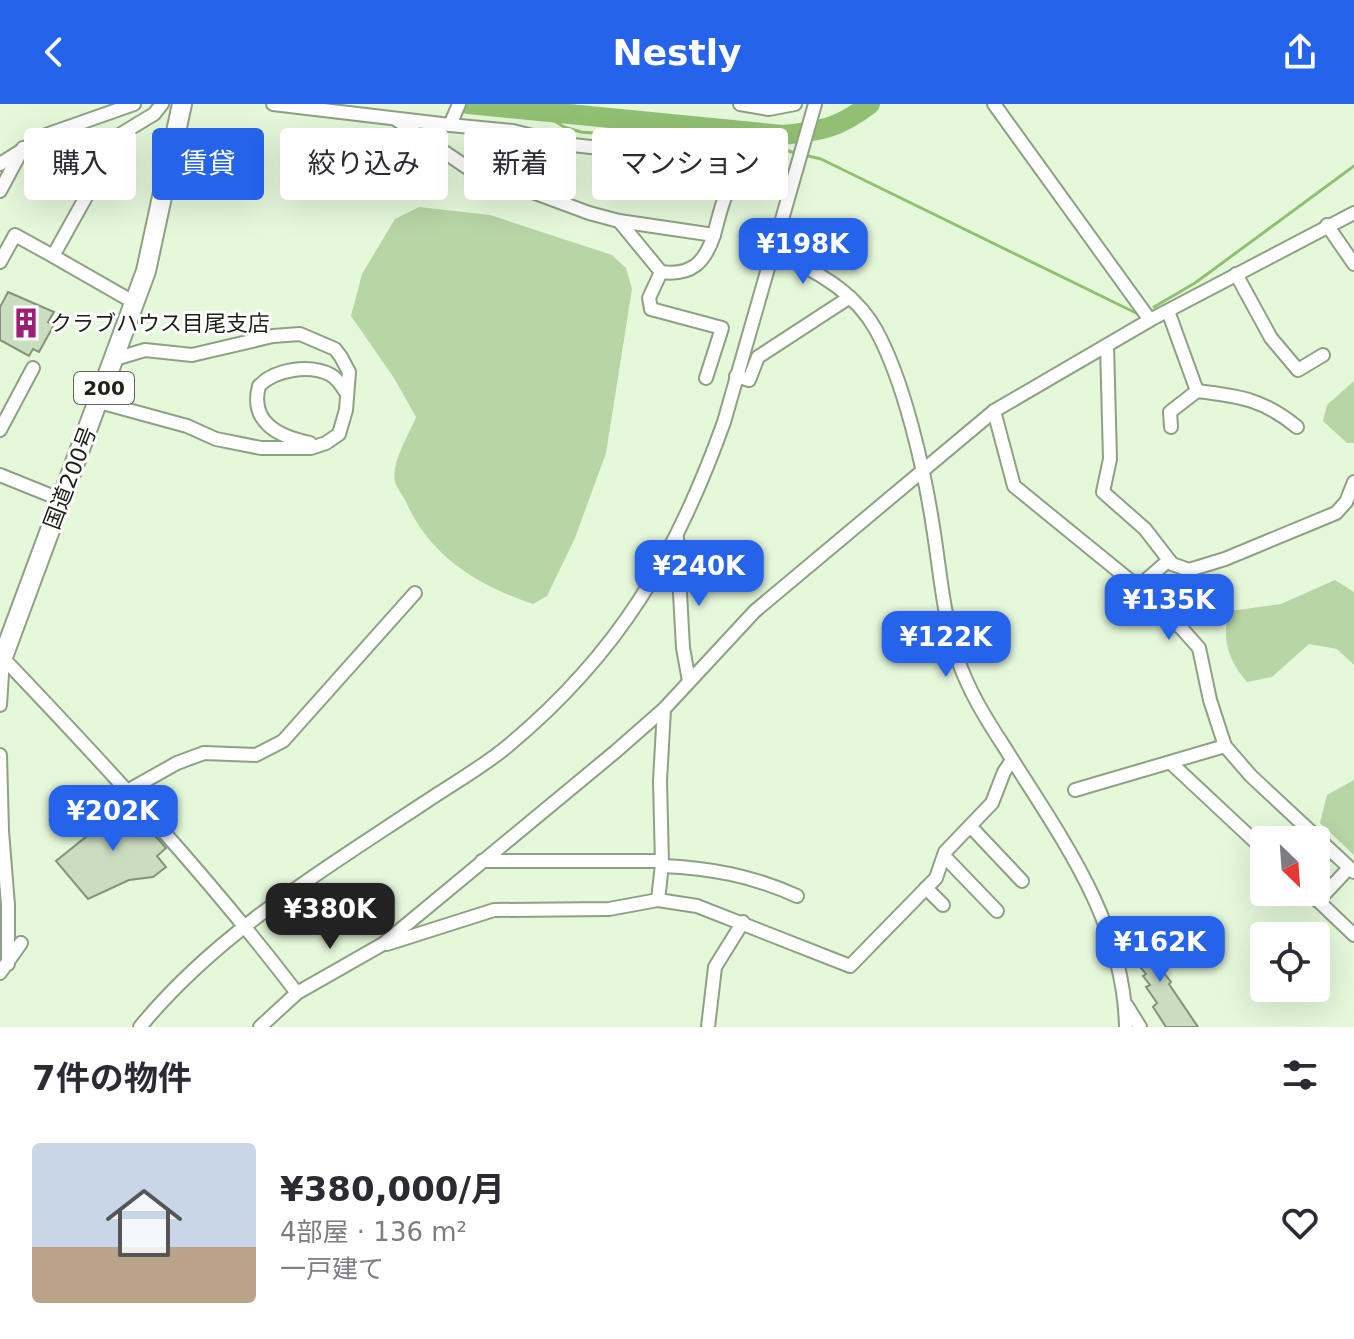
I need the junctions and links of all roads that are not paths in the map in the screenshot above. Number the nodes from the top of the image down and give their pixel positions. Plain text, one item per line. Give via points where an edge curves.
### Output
1 (134, 104) edge
2 (162, 104) edge
3 (182, 104) edge
4 (273, 104) edge
5 (459, 104) edge
6 (740, 104) edge
7 (795, 104) edge
8 (815, 104) edge
9 (994, 104) edge
10 (397, 120) junction
11 (451, 122) junction
12 (592, 147) edge
13 (23, 148) junction
14 (0, 164) edge
15 (790, 184) joint
16 (0, 191) edge
17 (724, 200) edge
18 (1354, 213) edge
19 (619, 221) junction
20 (1327, 225) junction
21 (714, 235) junction
22 (771, 252) junction
23 (53, 256) junction
24 (0, 262) edge
25 (1354, 264) edge
26 (661, 272) junction
27 (1236, 274) junction
28 (850, 297) junction
29 (135, 303) junction
30 (1168, 311) junction
31 (1150, 320) junction
32 (1107, 345) junction
33 (1323, 355) dead end
34 (115, 359) junction
35 (33, 368) dead end
36 (736, 376) junction
37 (706, 378) dead end
38 (1197, 391) junction
39 (347, 394) junction
40 (99, 402) junction
41 (994, 411) junction
42 (1171, 427) dead end
43 (1297, 427) dead end
44 (0, 430) edge
45 (321, 445) junction
46 (921, 470) junction
47 (0, 475) edge
48 (1354, 482) edge
49 (62, 500) junction
50 (677, 538) junction
51 (1169, 560) junction
52 (1138, 587) junction
53 (415, 593) dead end
54 (1, 662) edge
55 (689, 681) junction
56 (0, 705) edge
57 (664, 709) junction
58 (1225, 746) junction
59 (0, 755) edge
60 (1012, 760) junction
61 (1171, 763) junction
62 (129, 790) junction
63 (1075, 790) dead end
64 (971, 827) junction
65 (1250, 837) edge
66 (944, 856) junction
67 (482, 861) junction
68 (662, 864) junction
69 (1352, 870) edge
70 (1022, 881) dead end
71 (1330, 885) edge
72 (926, 888) junction
73 (797, 896) dead end
74 (658, 900) junction
75 (943, 905) dead end
76 (1324, 906) edge
77 (997, 911) dead end
78 (743, 922) junction
79 (245, 925) junction
80 (1354, 935) edge
81 (21, 943) dead end
82 (383, 944) junction
83 (4, 969) edge
84 (297, 993) junction
85 (1125, 1003) junction
86 (140, 1027) edge
87 (260, 1027) edge
88 (708, 1027) edge
89 (1126, 1027) edge
90 (1140, 1027) edge

1 - 13 street
2 - 23 street via 121,134
3 - 29 highway, 国道200号 / 200
4 - 10 street
5 - 11 street
6 - 7 street via 769,109
8 - 15 street
9 - 31 street
10 - 11 street
10 - 19 street via 468,168
11 - 12 street
13 - 14 street
13 - 16 street
15 - 22 street
17 - 21 street
18 - 20 street
19 - 21 street
19 - 26 street
20 - 25 street
20 - 27 street
21 - 26 street via 707,257 695,267 677,274
22 - 28 street via 819,274
22 - 36 street
23 - 24 street via 15,235
23 - 29 street
26 - 37 street via 649,298 651,309 722,328
27 - 30 street
27 - 33 street via 1271,338 1298,370
28 - 36 street via 758,357 749,380
28 - 46 street via 865,312 886,351
29 - 34 highway, 国道200号 / 200
30 - 31 street
30 - 38 street
31 - 32 street
32 - 41 street
32 - 51 street via 1110,459 1103,492 1145,529
34 - 39 street via 145,350 192,355 300,334 335,349 349,372
34 - 40 highway, 国道200号 / 200
35 - 44 street
36 - 50 street via 708,467
38 - 42 street via 1170,412
38 - 43 street via 1253,400 1274,408
39 - 45 street via 339,434
39 - 45 street via 338,379 317,371 276,373 259,386 258,406 269,428
40 - 45 street via 261,448
40 - 49 highway, 国道200号 / 200
41 - 46 street
41 - 52 street via 1014,486
46 - 55 street via 755,611
46 - 60 street via 956,657
47 - 49 street
48 - 51 street via 1336,513 1189,570
49 - 54 highway, 国道200号 / 200
50 - 55 street
50 - 79 street via 599,658 540,717 494,755
51 - 52 street
52 - 58 street via 1199,648
53 - 62 street via 283,741 256,755 204,753
54 - 56 street
54 - 62 street
55 - 57 street
57 - 67 street
57 - 68 street
58 - 61 street
58 - 69 street
59 - 83 street
60 - 64 street via 992,803
60 - 85 street via 1093,895 1107,926
61 - 63 street
61 - 65 street
62 - 79 street
64 - 66 street
64 - 70 street
66 - 72 street
66 - 77 street
67 - 68 street
67 - 82 street
68 - 73 street via 709,868
68 - 74 street
69 - 71 street
72 - 75 street
72 - 78 street via 850,966
74 - 78 street
74 - 82 street via 609,909 494,910
76 - 80 street
78 - 88 street via 715,967
79 - 84 street
79 - 86 street via 199,963
81 - 83 street
82 - 84 street
84 - 87 street
85 - 89 street
85 - 90 street

